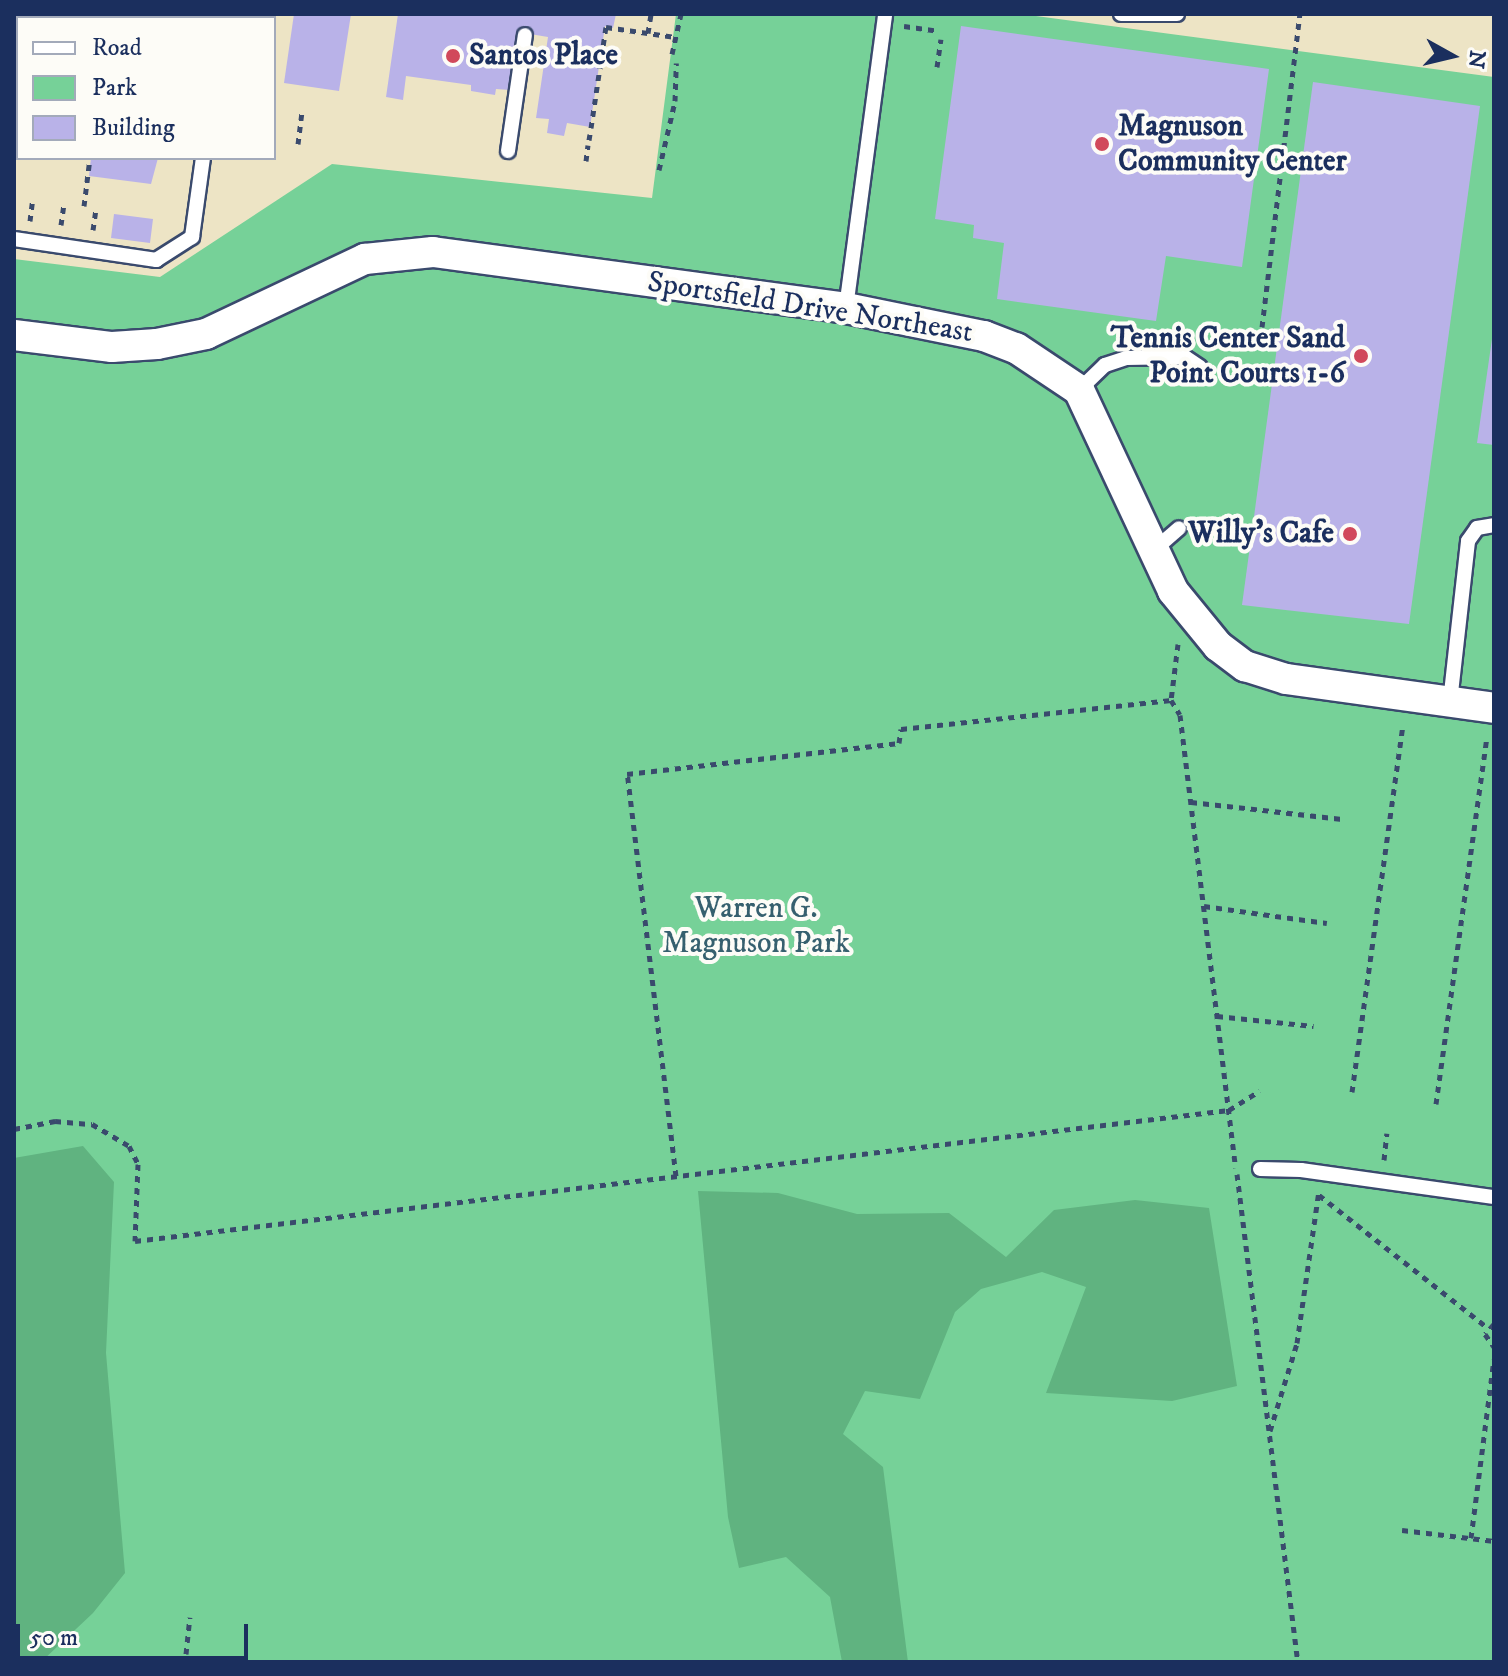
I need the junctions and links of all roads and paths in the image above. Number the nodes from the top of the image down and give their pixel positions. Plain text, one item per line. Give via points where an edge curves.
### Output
1 (651, 14) edge
2 (681, 14) edge
3 (885, 14) edge
4 (1121, 14) edge
5 (1177, 14) edge
6 (1300, 14) edge
7 (913, 28) dead end
8 (938, 31) dead end
9 (648, 33) junction
10 (525, 35) dead end
11 (675, 37) junction
12 (941, 39) dead end
13 (672, 54) dead end
14 (676, 63) dead end
15 (937, 67) dead end
16 (302, 112) dead end
17 (298, 144) dead end
18 (508, 151) dead end
19 (90, 160) edge
20 (203, 160) edge
21 (586, 161) dead end
22 (659, 170) dead end
23 (33, 198) dead end
24 (64, 203) dead end
25 (84, 206) dead end
26 (96, 208) dead end
27 (29, 224) dead end
28 (60, 228) dead end
29 (93, 233) dead end
30 (14, 239) edge
31 (846, 308) junction
32 (1262, 327) dead end
33 (14, 335) edge
34 (1200, 367) dead end
35 (1079, 390) junction
36 (1494, 525) edge
37 (1179, 528) dead end
38 (1154, 550) junction
39 (1180, 632) dead end
40 (1171, 700) junction
41 (1450, 702) junction
42 (1405, 713) dead end
43 (1492, 716) edge
44 (1191, 802) junction
45 (1342, 819) dead end
46 (1204, 906) junction
47 (1327, 923) dead end
48 (1217, 1016) junction
49 (1313, 1026) dead end
50 (1259, 1091) dead end
51 (1352, 1092) dead end
52 (1436, 1104) dead end
53 (1229, 1110) junction
54 (14, 1129) edge
55 (1387, 1133) dead end
56 (1384, 1160) dead end
57 (1237, 1169) junction
58 (1260, 1169) joint
59 (676, 1176) junction
60 (1494, 1197) edge
61 (1491, 1326) edge
62 (1494, 1347) edge
63 (1494, 1359) edge
64 (1494, 1431) edge
65 (1269, 1432) junction
66 (1485, 1436) junction
67 (1402, 1530) dead end
68 (1471, 1538) junction
69 (1494, 1541) edge
70 (190, 1617) dead end
71 (180, 1662) edge
72 (1298, 1662) edge

1 - 9 path
2 - 11 path
3 - 31 lane
4 - 5 lane
6 - 32 path
7 - 8 path
9 - 11 path
9 - 21 path via 606,27
10 - 18 lane
11 - 13 path
12 - 15 path
14 - 22 path via 675,101
16 - 17 path
19 - 25 path
20 - 30 lane via 192,237 156,260
23 - 27 path
24 - 28 path
26 - 29 path
31 - 33 street, Sportsfield Drive Northeast via 433,252 365,259 206,334 170,342 112,347
31 - 35 street, Sportsfield Drive Northeast via 984,336 1016,348
34 - 35 lane via 1185,357 1126,358 1105,365
35 - 38 street
36 - 41 lane via 1477,528 1468,541
37 - 38 lane
38 - 41 street via 1193,620 1245,666 1286,679
39 - 40 path
40 - 44 path via 1180,715
40 - 59 path via 901,729 899,743 627,774
41 - 43 street
42 - 51 path
43 - 52 path
44 - 45 path
44 - 46 path
46 - 47 path
46 - 48 path
48 - 49 path
48 - 53 path
50 - 53 path
53 - 57 path
53 - 59 path
54 - 59 path via 55,1121 92,1124 129,1146 138,1164 135,1241
55 - 56 path
57 - 58 path
57 - 65 path
58 - 60 lane
61 - 62 path via 1486,1341
61 - 65 path via 1318,1192 1297,1343
63 - 66 path
64 - 66 path
65 - 72 path
66 - 68 path
67 - 68 path
68 - 69 path
70 - 71 path via 186,1654

